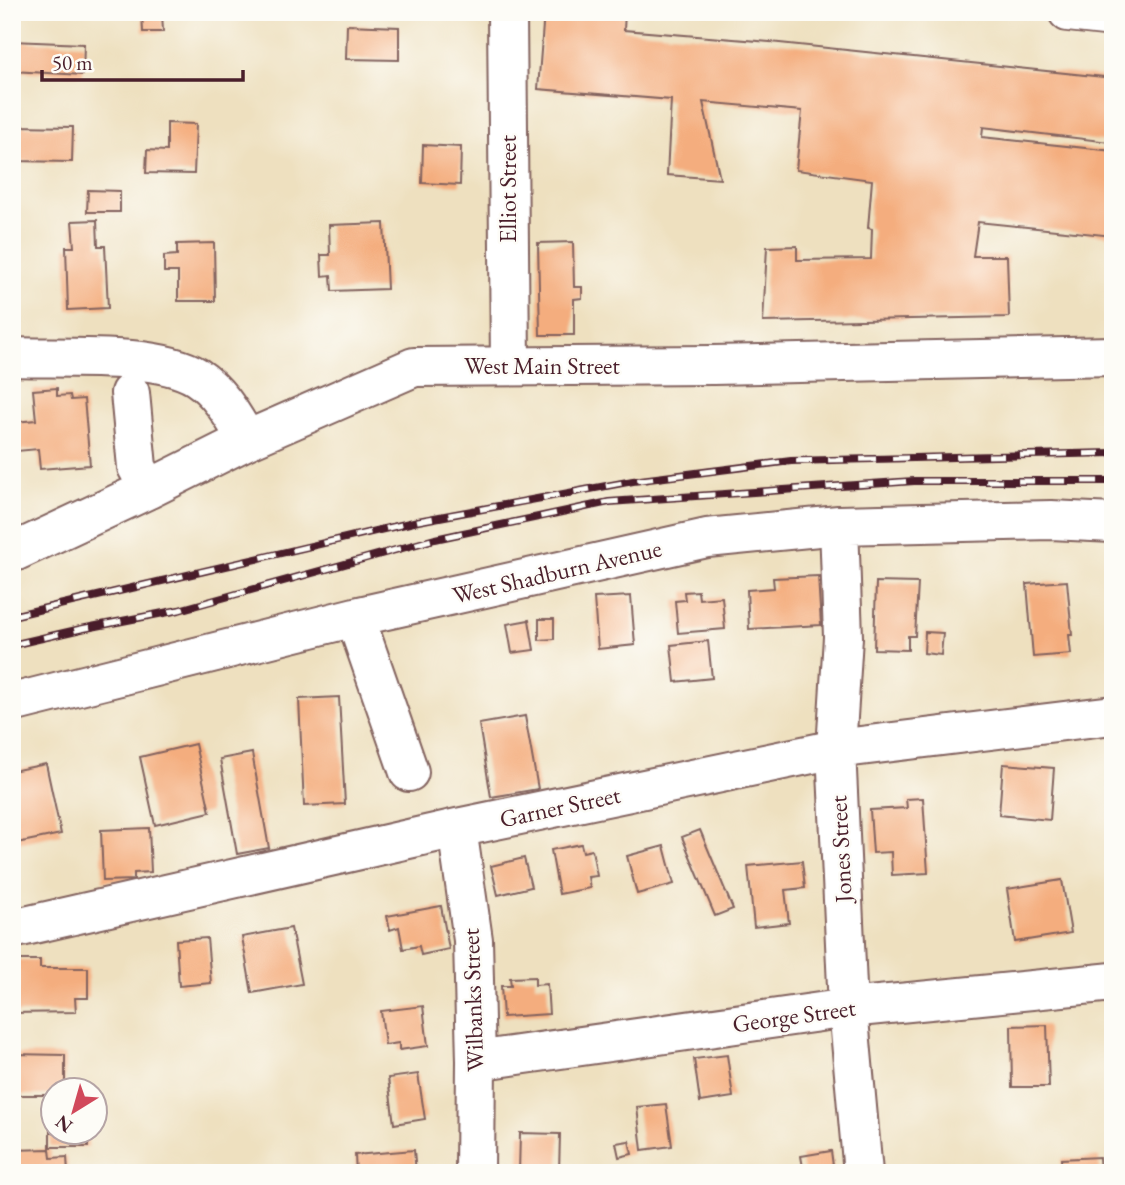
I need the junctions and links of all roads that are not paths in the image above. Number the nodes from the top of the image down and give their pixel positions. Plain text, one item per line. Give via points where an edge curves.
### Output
1 (507, 12) edge
2 (1068, 12) edge
3 (1113, 17) edge
4 (1113, 356) edge
5 (12, 357) edge
6 (510, 366) junction
7 (130, 393) dead end
8 (247, 440) junction
9 (149, 489) junction
10 (1113, 523) edge
11 (839, 525) junction
12 (12, 553) edge
13 (355, 617) junction
14 (12, 703) edge
15 (1113, 715) edge
16 (836, 749) junction
17 (409, 772) dead end
18 (457, 828) junction
19 (12, 929) edge
20 (1113, 982) edge
21 (848, 1008) junction
22 (476, 1061) junction
23 (475, 1173) edge
24 (863, 1173) edge

1 - 6 street, Elliot Street
2 - 3 street
4 - 6 street, West Main Street
5 - 8 street via 172,365 198,378 222,400
6 - 8 street, West Main Street via 414,367
7 - 9 street via 137,467
8 - 9 street, West Main Street
9 - 12 street, West Main Street
10 - 11 street, West Shadburn Avenue
11 - 13 street, West Shadburn Avenue via 707,538
11 - 16 street, Jones Street via 844,637
13 - 14 street, West Shadburn Avenue
13 - 17 street
15 - 16 street, Garner Street
16 - 18 street, Garner Street
16 - 21 street, Jones Street
18 - 19 street, Garner Street
18 - 22 street, Wilbanks Street via 473,940
20 - 21 street, George Street
21 - 22 street, George Street
21 - 24 street, Jones Street
22 - 23 street, Wilbanks Street

